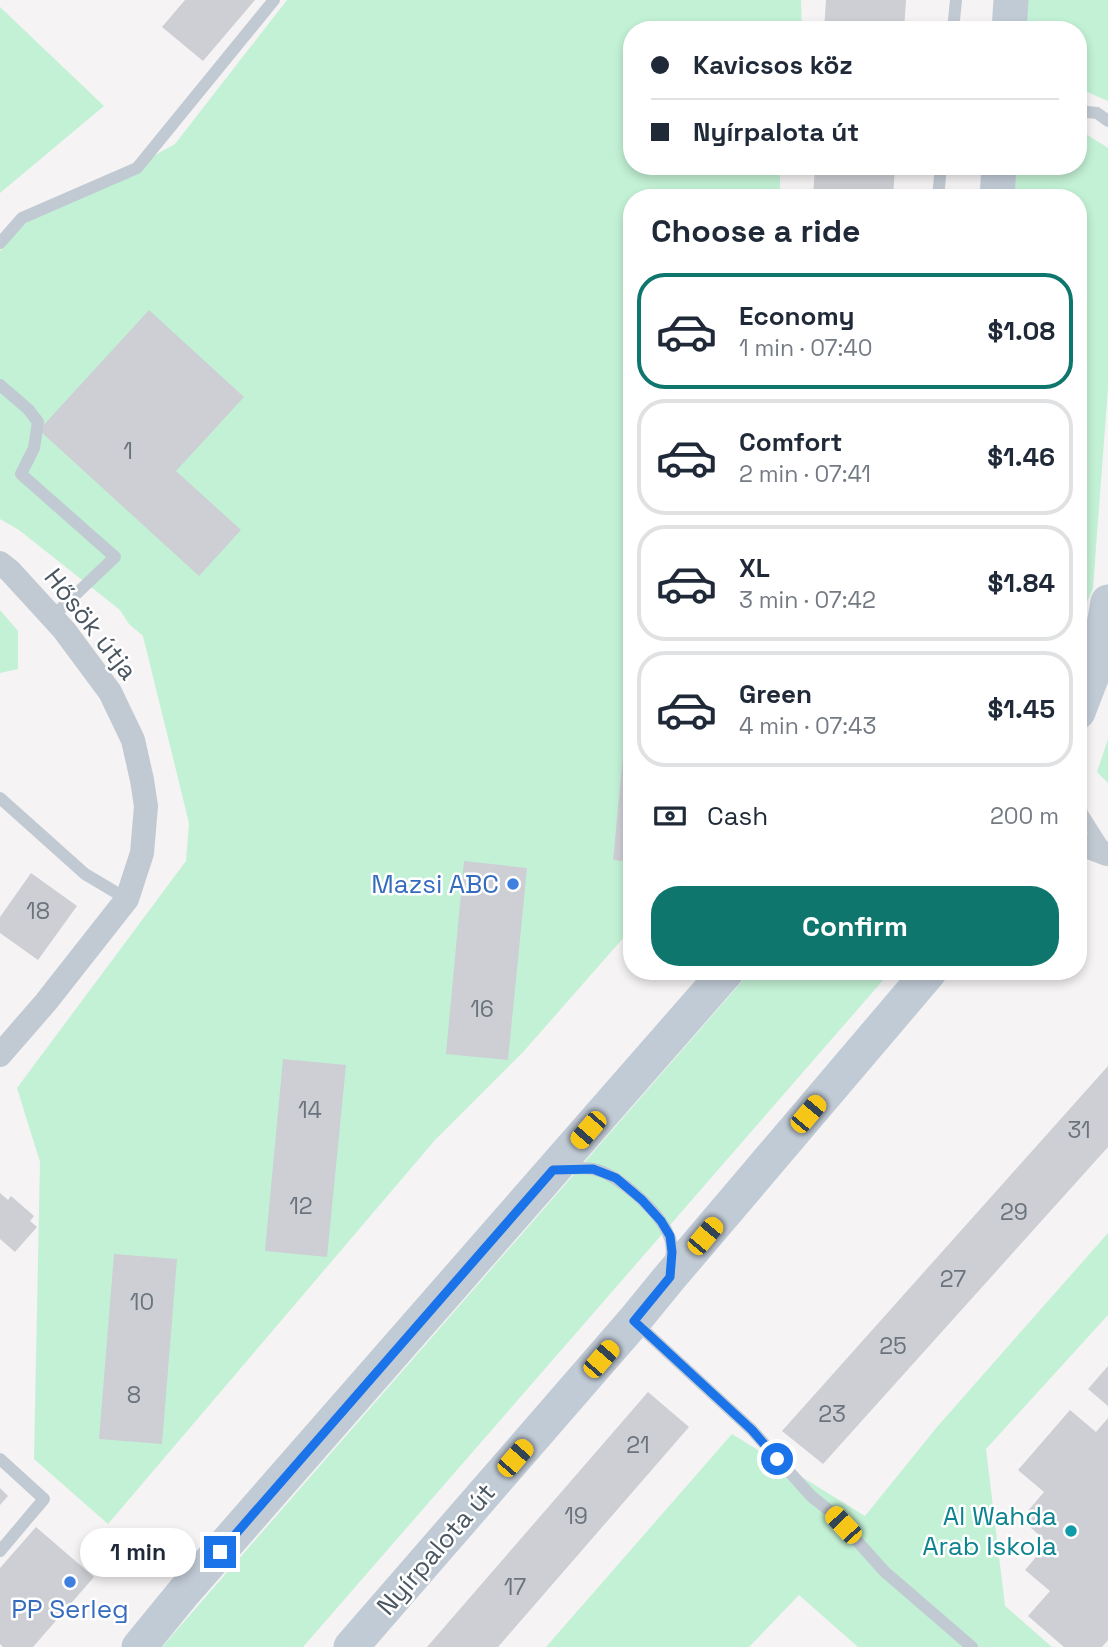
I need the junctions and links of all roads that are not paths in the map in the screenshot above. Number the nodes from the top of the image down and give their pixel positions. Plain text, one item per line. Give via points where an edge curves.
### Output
1 (274, 0) edge
2 (956, 0) edge
3 (1011, 0) edge
4 (954, 21) edge
5 (1010, 21) edge
6 (1087, 112) edge
7 (1108, 121) edge
8 (0, 243) edge
9 (0, 385) edge
10 (0, 563) edge
11 (1108, 602) edge
12 (52, 617) junction
13 (1087, 689) edge
14 (0, 798) edge
15 (1087, 821) edge
16 (1087, 846) edge
17 (1108, 854) edge
18 (127, 899) junction
19 (719, 980) edge
20 (922, 980) edge
21 (0, 1055) edge
22 (553, 1170) junction
23 (670, 1277) junction
24 (634, 1321) junction
25 (0, 1459) edge
26 (0, 1551) edge
27 (139, 1647) edge
28 (351, 1647) edge
29 (972, 1647) edge

1 - 8 lane via 137,168 22,218
2 - 4 lane
3 - 5 main road
6 - 7 lane
9 - 12 lane via 38,422 34,448 21,474 115,557
10 - 12 street, Hősök útja
11 - 13 main road via 1098,660
12 - 18 street, Hősök útja via 110,692 133,740 146,806 142,853
14 - 18 lane via 85,874
15 - 17 lane
16 - 17 street
18 - 21 street, Hősök útja
19 - 22 main road
20 - 23 main road, Nyírpalota út
22 - 23 lane via 593,1169 616,1178 642,1200 670,1236
22 - 27 main road
23 - 24 main road, Nyírpalota út
24 - 28 main road, Nyírpalota út
24 - 29 lane via 752,1430 885,1572
25 - 26 lane via 44,1499

